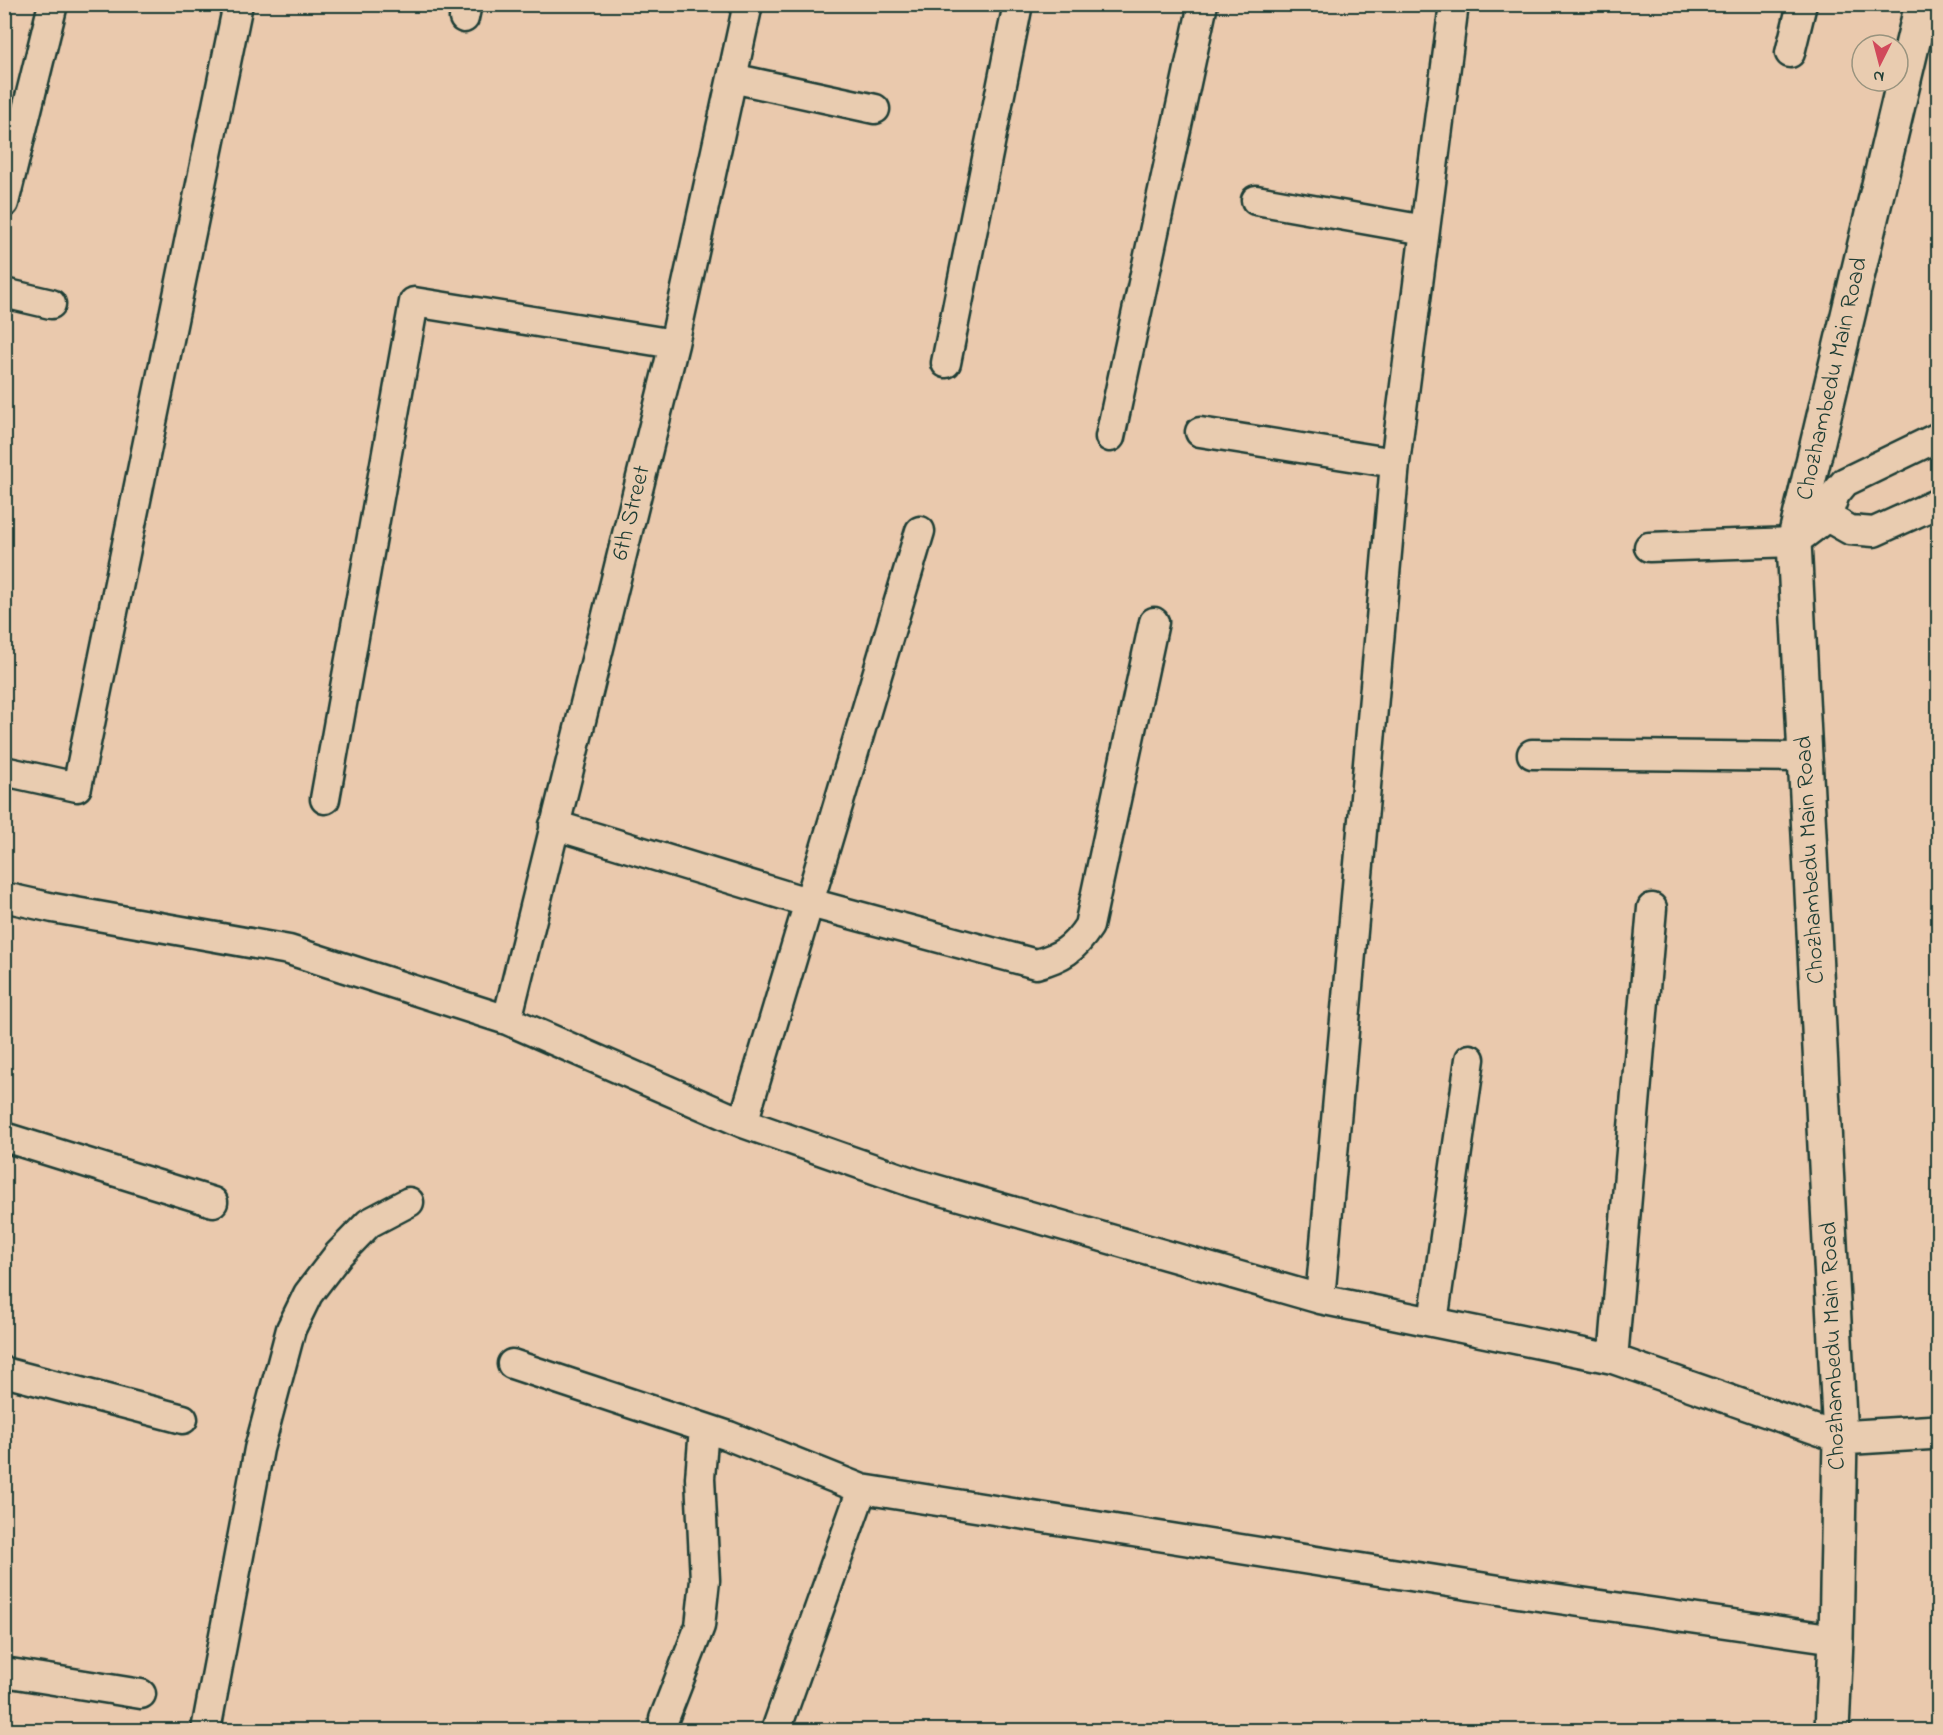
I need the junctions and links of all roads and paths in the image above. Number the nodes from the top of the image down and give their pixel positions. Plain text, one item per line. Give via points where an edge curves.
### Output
1 (53, 4) edge
2 (238, 4) edge
3 (748, 4) edge
4 (1018, 4) edge
5 (1203, 4) edge
6 (1454, 4) edge
7 (1802, 4) edge
8 (1926, 20) edge
9 (1790, 53) dead end
10 (732, 78) junction
11 (17, 97) edge
12 (875, 109) dead end
13 (1256, 200) dead end
14 (4, 202) edge
15 (1425, 230) junction
16 (4, 293) edge
17 (51, 304) dead end
18 (674, 344) junction
19 (946, 363) dead end
20 (1200, 432) dead end
21 (1110, 437) dead end
22 (1938, 437) edge
23 (1395, 463) junction
24 (1938, 503) edge
25 (1827, 517) junction
26 (920, 531) dead end
27 (1794, 542) junction
28 (1649, 547) dead end
29 (1154, 622) dead end
30 (1532, 754) dead end
31 (1805, 757) junction
32 (4, 771) edge
33 (325, 799) dead end
34 (554, 825) junction
35 (4, 897) edge
36 (810, 903) junction
37 (1652, 908) dead end
38 (507, 1020) junction
39 (1470, 1059) dead end
40 (743, 1123) junction
41 (4, 1137) edge
42 (213, 1202) dead end
43 (409, 1202) dead end
44 (1320, 1299) junction
45 (1433, 1322) junction
46 (1613, 1359) junction
47 (512, 1364) dead end
48 (4, 1372) edge
49 (183, 1419) dead end
50 (704, 1428) junction
51 (1938, 1432) edge
52 (1840, 1438) junction
53 (862, 1489) junction
54 (1836, 1639) junction
55 (4, 1672) edge
56 (141, 1694) dead end
57 (664, 1719) dead end
58 (206, 1731) edge
59 (776, 1731) edge
60 (1832, 1731) edge

1 - 11 street
2 - 32 street via 78,786
3 - 10 street, 6th Street
4 - 19 street
5 - 21 street
6 - 15 street
7 - 9 street
8 - 27 street, Chozhambedu Main Road
10 - 12 street
10 - 18 street, 6th Street
11 - 14 street
13 - 15 street
15 - 23 street
16 - 17 street
18 - 33 street via 414,302
18 - 34 street, 6th Street
20 - 23 street
22 - 25 street via 1845,482 1835,494
23 - 44 street
24 - 25 street via 1874,532 1850,530
25 - 27 street
26 - 36 street
27 - 28 street
27 - 31 street, Chozhambedu Main Road
29 - 36 street via 1089,926 1077,944 1056,958 1036,964
30 - 31 street
31 - 52 street, Chozhambedu Main Road
34 - 36 street
34 - 38 street, 6th Street
35 - 38 street via 289,950
36 - 40 street
37 - 46 street
38 - 40 street
39 - 45 street
40 - 44 street via 914,1183
41 - 42 street
43 - 58 street via 369,1223 338,1254 308,1294 291,1329 259,1449
44 - 45 street
45 - 46 street
46 - 52 street
47 - 50 street
48 - 49 street
50 - 53 street
50 - 57 street via 700,1478 705,1580 700,1626
51 - 52 street
52 - 54 street, Chozhambedu Main Road
53 - 54 street
53 - 59 street
54 - 60 street, Chozhambedu Main Road
55 - 56 street

